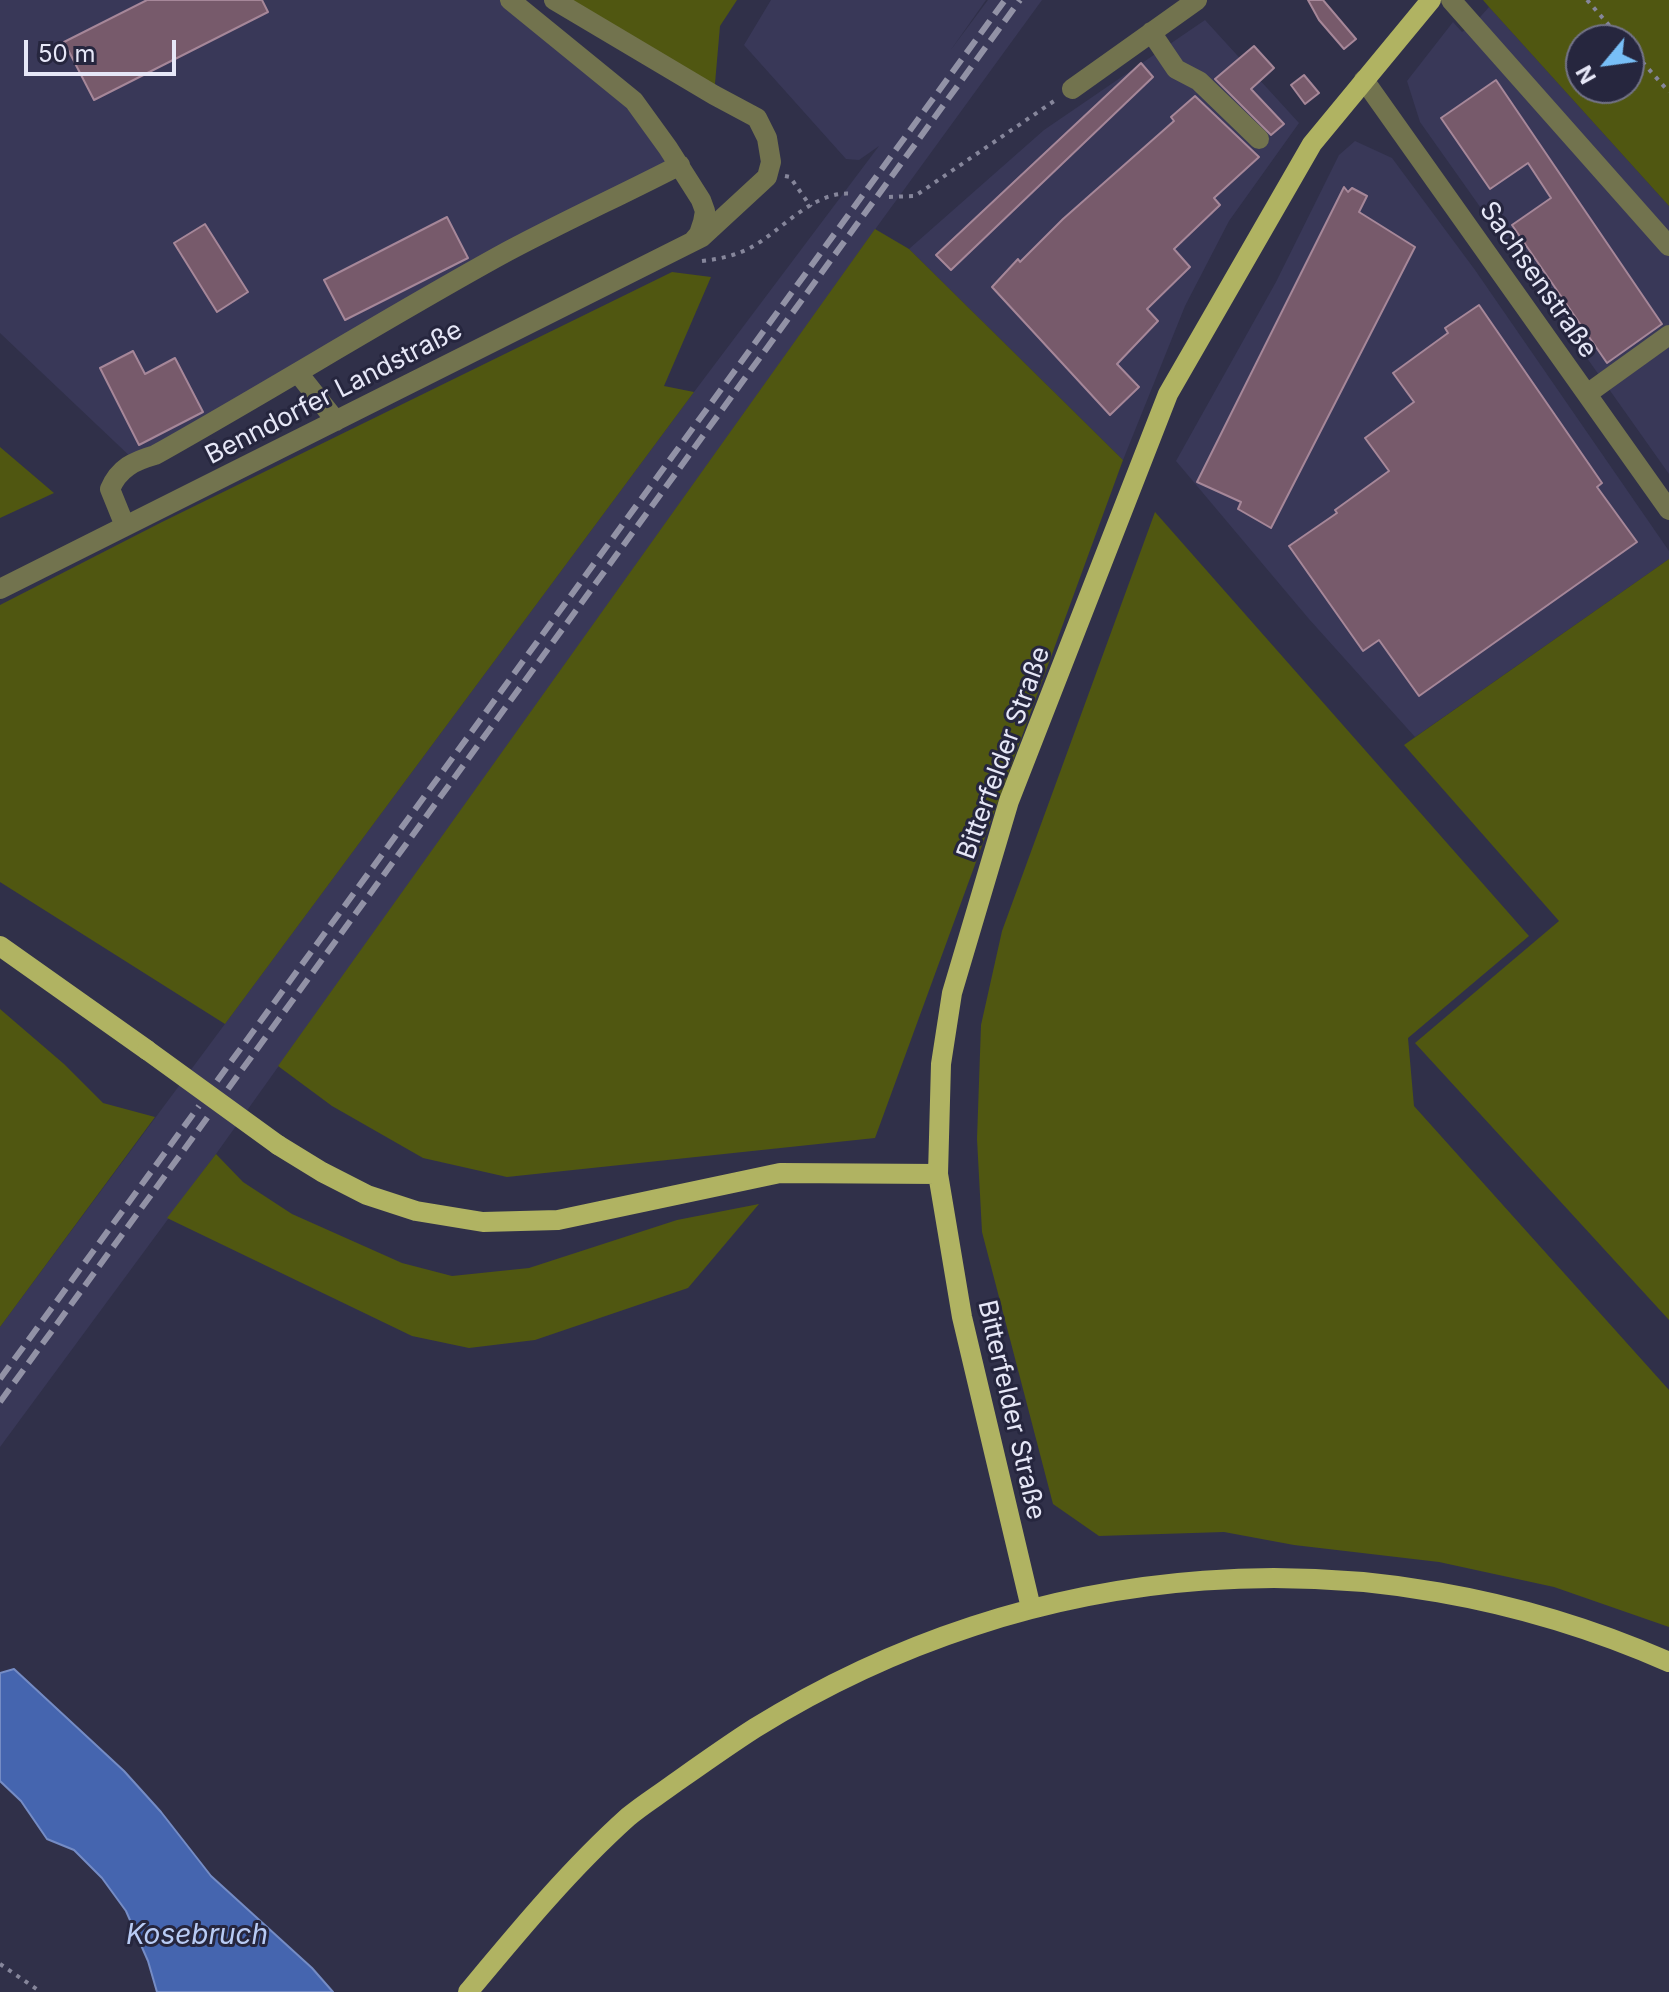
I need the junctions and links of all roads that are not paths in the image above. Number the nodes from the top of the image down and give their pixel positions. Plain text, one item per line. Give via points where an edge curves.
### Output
1 (510, 0) edge
2 (554, 0) edge
3 (1197, 0) edge
4 (1431, 0) edge
5 (1451, 0) edge
6 (1151, 32) junction
7 (1364, 80) junction
8 (1072, 89) road end
9 (1259, 139) dead end
10 (680, 165) junction
11 (691, 242) junction
12 (1669, 246) edge
13 (1669, 335) edge
14 (298, 373) junction
15 (1587, 394) junction
16 (336, 421) junction
17 (1669, 510) edge
18 (125, 526) junction
19 (0, 589) edge
20 (0, 946) edge
21 (938, 1174) junction
22 (1031, 1608) junction
23 (1669, 1662) edge
24 (468, 1992) edge

1 - 10 street via 634,101
2 - 11 street, Benndorfer Landstraße via 757,118 767,138 767,177
3 - 6 street
4 - 7 main road, Bitterfelder Straße
5 - 12 street
6 - 8 street
6 - 9 street via 1176,69 1199,81
7 - 15 street, Sachsenstraße
7 - 21 main road, Bitterfelder Straße via 1312,144 1168,394 1014,787 952,993 941,1064
10 - 11 street via 705,211
10 - 14 street via 496,258
11 - 16 street, Benndorfer Landstraße
13 - 15 street
14 - 16 street
14 - 18 street via 116,474 110,489
15 - 17 street, Sachsenstraße
16 - 18 street, Benndorfer Landstraße
18 - 19 street, Benndorfer Landstraße
20 - 21 main road, bridge via 278,1145 367,1195 416,1211 483,1222 558,1220 780,1173
21 - 22 main road, Bitterfelder Straße via 962,1317
22 - 23 main road via 1191,1579 1297,1577 1506,1606
22 - 24 main road via 870,1667 792,1705 726,1746 630,1816 571,1873

